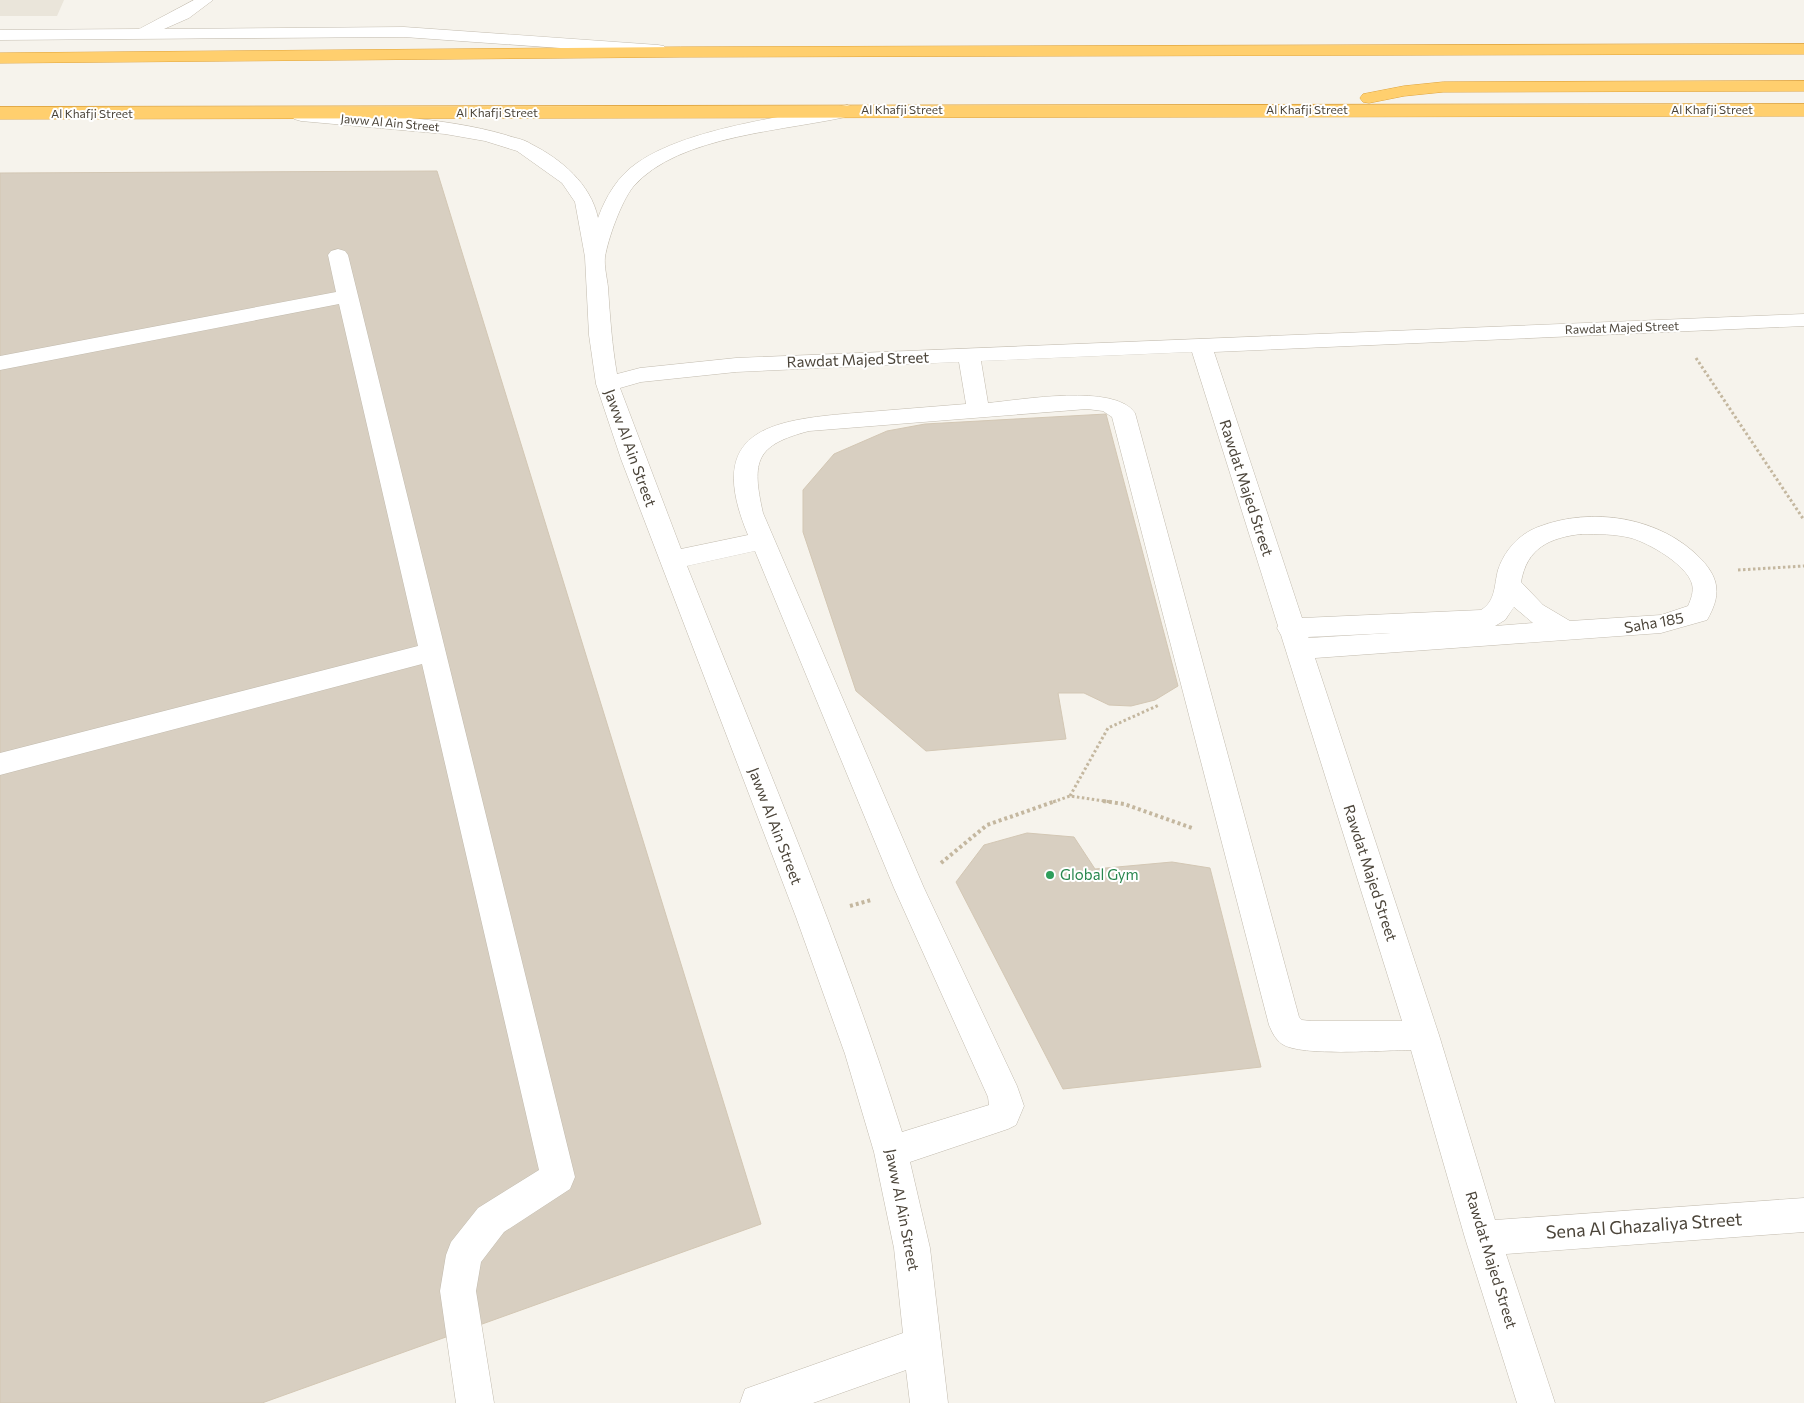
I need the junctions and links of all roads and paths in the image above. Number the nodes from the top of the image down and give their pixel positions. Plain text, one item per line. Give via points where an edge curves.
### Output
1 (212, 8) edge
2 (242, 34) junction
3 (0, 35) edge
4 (128, 36) junction
5 (1804, 49) edge
6 (680, 52) junction
7 (0, 58) edge
8 (1804, 86) edge
9 (847, 110) junction
10 (1335, 110) junction
11 (1804, 110) edge
12 (0, 113) edge
13 (294, 114) junction
14 (338, 256) dead end
15 (595, 257) junction
16 (348, 296) junction
17 (1804, 320) edge
18 (1675, 326) junction
19 (1201, 345) junction
20 (969, 355) junction
21 (0, 364) edge
22 (607, 384) junction
23 (978, 410) junction
24 (1804, 520) edge
25 (762, 541) junction
26 (672, 560) junction
27 (1804, 566) edge
28 (1700, 572) junction
29 (1508, 584) junction
30 (1568, 632) junction
31 (1294, 638) junction
32 (431, 652) junction
33 (1197, 697) junction
34 (0, 764) edge
35 (1070, 796) junction
36 (1236, 844) junction
37 (909, 888) junction
38 (811, 918) junction
39 (1423, 1035) junction
40 (891, 1152) junction
41 (1804, 1215) edge
42 (1483, 1238) junction
43 (923, 1345) junction
44 (475, 1403) edge
45 (759, 1403) edge
46 (929, 1403) edge
47 (1536, 1403) edge

1 - 2 street
1 - 4 street
2 - 4 street
2 - 6 street via 404,32
3 - 4 street
5 - 6 highway
6 - 7 highway
8 - 10 highway via 1443,87 1404,91
9 - 10 highway, Al Khafji Street
9 - 13 highway, Al Khafji Street
9 - 15 street, Jaww Al Ain Street via 719,135 649,165 628,180 614,202
10 - 11 highway, Al Khafji Street
12 - 13 highway, Al Khafji Street
13 - 15 street, Jaww Al Ain Street via 445,128 524,147 569,179 585,202
14 - 16 street
15 - 22 street, Jaww Al Ain Street
16 - 21 street
16 - 32 street
17 - 18 street, Rawdat Majed Street
18 - 19 street, Rawdat Majed Street
18 - 24 path
19 - 20 street, Rawdat Majed Street
19 - 31 street, Rawdat Majed Street
20 - 22 street, Rawdat Majed Street via 717,366 640,375
20 - 23 street
22 - 26 street, Jaww Al Ain Street
23 - 25 street via 810,424 765,437 748,460 745,489 750,513
23 - 33 street via 1087,402 1108,404 1123,413
25 - 26 street
25 - 37 street
26 - 38 street, Jaww Al Ain Street
27 - 28 path
28 - 29 street via 1681,553 1649,535 1614,526 1582,525 1535,537 1520,551 1509,571
28 - 30 street, Saha 185 via 1706,600 1698,614 1661,624
29 - 30 street via 1534,612
29 - 31 street via 1505,606 1498,614 1486,619
30 - 31 street, Saha 185
31 - 39 street, Rawdat Majed Street
32 - 34 street
32 - 44 street via 558,1177 491,1220 464,1255 458,1292
33 - 35 path via 1155,706 1108,728
33 - 36 street
35 - 36 path via 1124,804
35 - 37 path via 987,825
36 - 39 street via 1284,1025 1294,1034 1332,1037
37 - 38 path
37 - 40 street via 1007,1106 1004,1114 996,1118
38 - 40 street, Jaww Al Ain Street via 861,1054
39 - 42 street, Rawdat Majed Street
40 - 43 street, Jaww Al Ain Street via 912,1248
41 - 42 street, Sena Al Ghazaliya Street
42 - 47 street, Rawdat Majed Street
43 - 45 street
43 - 46 street, Jaww Al Ain Street

